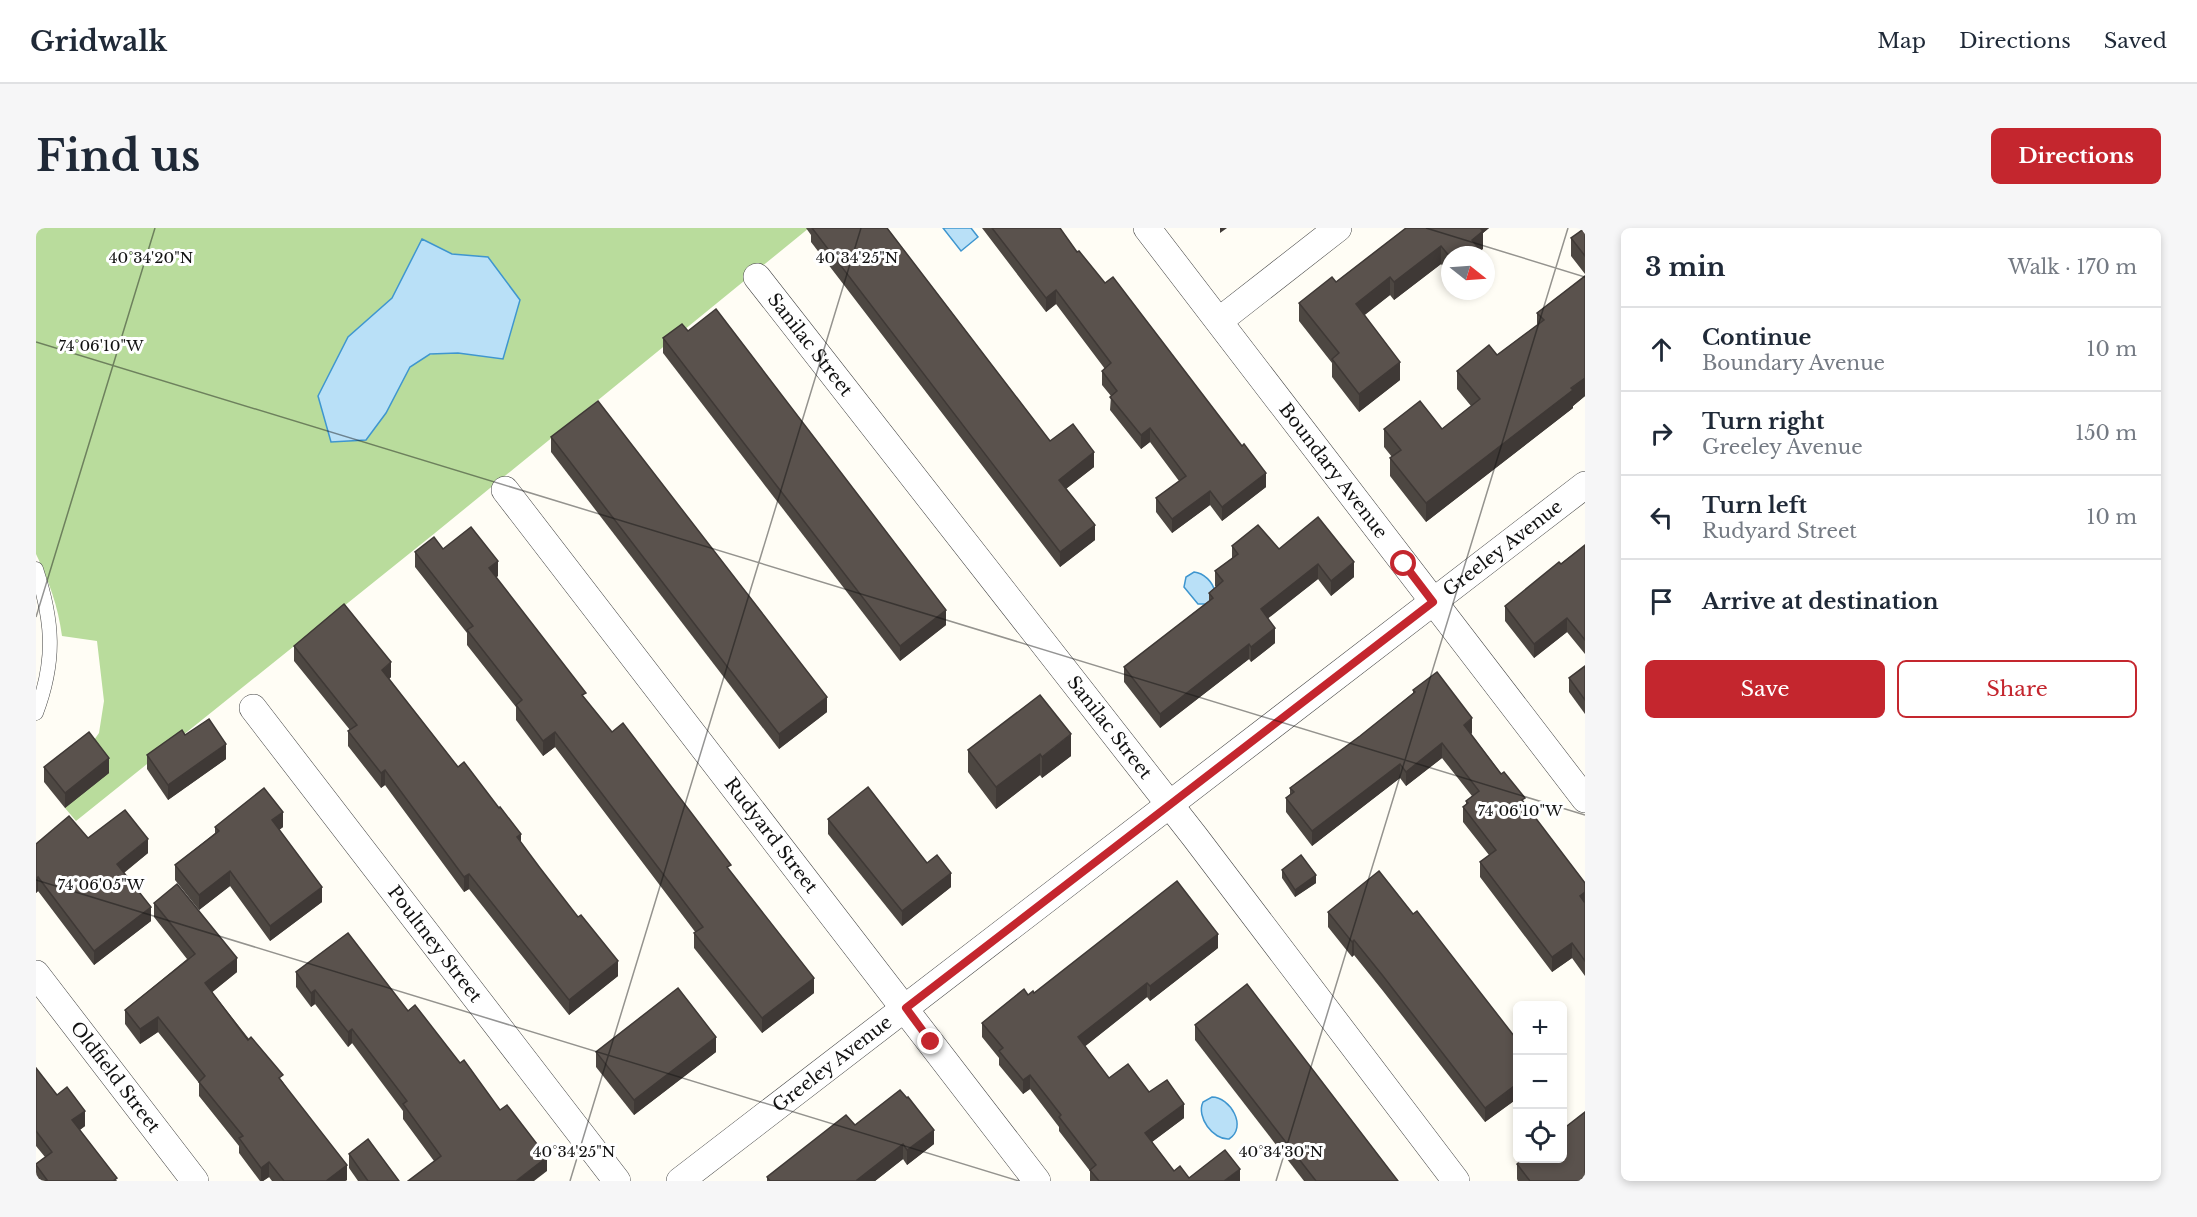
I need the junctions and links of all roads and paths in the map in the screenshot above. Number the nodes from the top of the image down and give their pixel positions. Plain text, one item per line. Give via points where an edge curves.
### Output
1 (1148, 228) edge
2 (1338, 228) edge
3 (757, 278) dead end
4 (1219, 321) junction
5 (1585, 485) edge
6 (505, 490) dead end
7 (36, 568) edge
8 (1433, 602) junction
9 (253, 708) dead end
10 (36, 713) edge
11 (1585, 799) edge
12 (1170, 805) junction
13 (36, 974) edge
14 (906, 1008) junction
15 (195, 1181) edge
16 (616, 1181) edge
17 (680, 1181) edge
18 (1037, 1181) edge
19 (1456, 1181) edge

1 - 4 street, Boundary Avenue
2 - 4 street
3 - 12 street, Sanilac Street
4 - 8 street, Boundary Avenue
5 - 8 street, Greeley Avenue
6 - 14 street, Rudyard Street
7 - 10 lane via 46,600 51,638 45,690
8 - 11 street, Boundary Avenue
8 - 12 street, Greeley Avenue
9 - 16 street, Poultney Street
12 - 14 street, Greeley Avenue
12 - 19 street, Sanilac Street
13 - 15 street, Oldfield Street
14 - 17 street, Greeley Avenue
14 - 18 street, Rudyard Street

